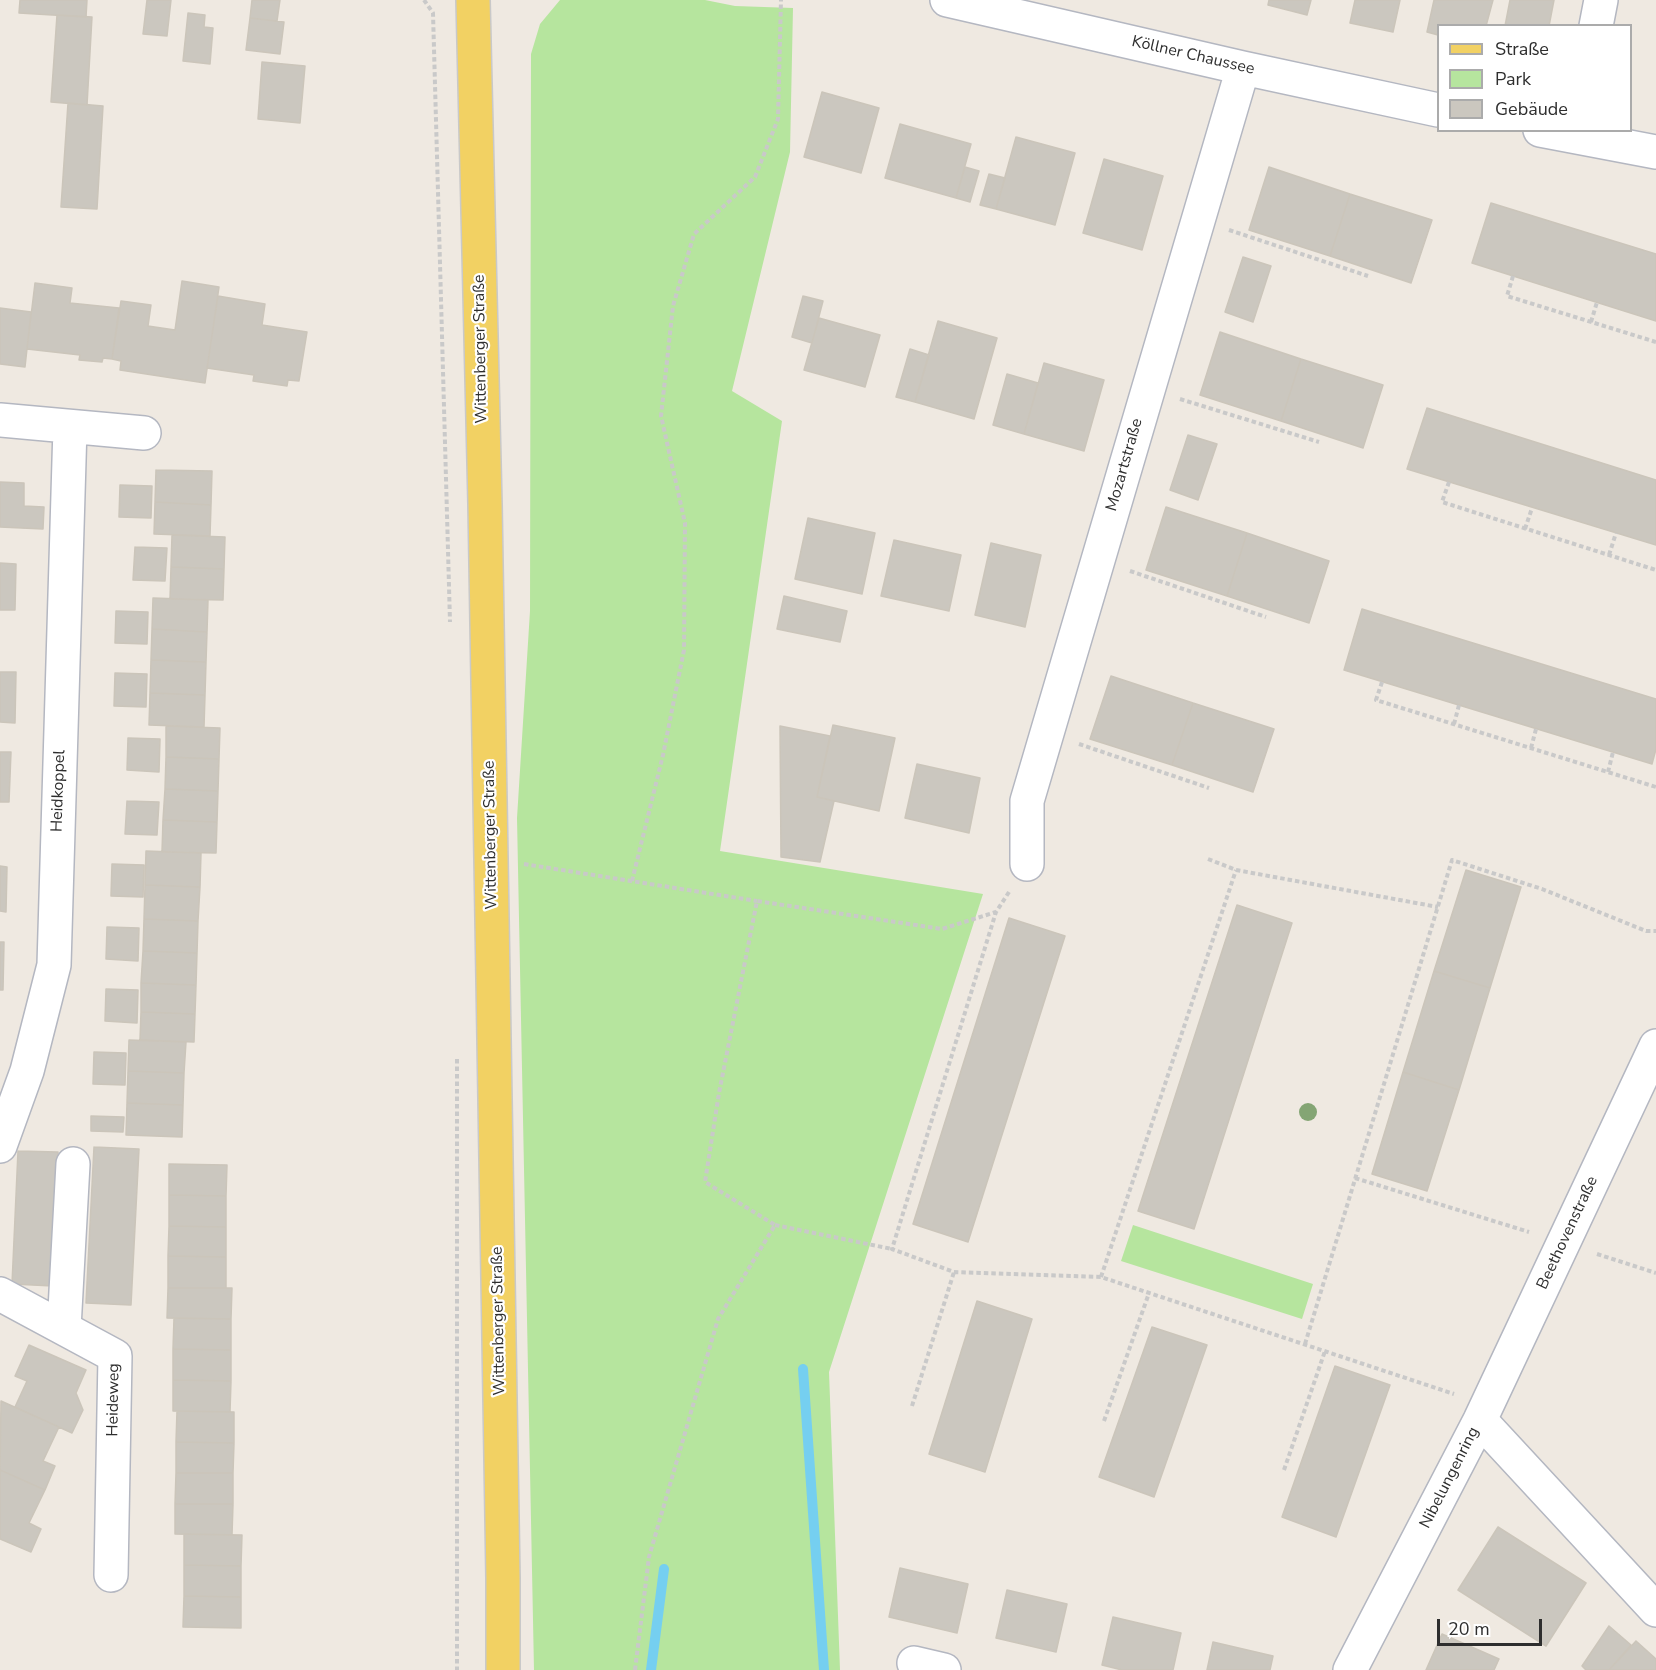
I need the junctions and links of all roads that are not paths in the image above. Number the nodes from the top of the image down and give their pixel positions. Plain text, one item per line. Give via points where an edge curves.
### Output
1 (473, 0) edge
2 (947, 0) edge
3 (1601, 0) edge
4 (1596, 24) edge
5 (1243, 68) junction
6 (1437, 110) edge
7 (1558, 132) edge
8 (1577, 134) edge
9 (1656, 152) edge
10 (0, 420) edge
11 (69, 427) junction
12 (144, 433) dead end
13 (1027, 864) road end
14 (1656, 1046) edge
15 (0, 1146) edge
16 (73, 1164) dead end
17 (0, 1294) edge
18 (64, 1328) junction
19 (1480, 1420) junction
20 (111, 1575) dead end
21 (1656, 1610) edge
22 (503, 1670) edge
23 (1350, 1670) edge

1 - 22 main road, Wittenberger Straße
2 - 5 street, Köllner Chaussee
3 - 4 street
5 - 6 street, Köllner Chaussee
5 - 13 street, Mozartstraße via 1027,801
7 - 8 street
8 - 9 street
10 - 11 street
11 - 12 street
11 - 15 street, Heidkoppel via 54,965 27,1071
14 - 19 street, Beethovenstraße
16 - 18 street
17 - 18 street, Heideweg
18 - 20 street, Heideweg via 115,1356
19 - 21 street, Nibelungenring
19 - 23 street, Nibelungenring

